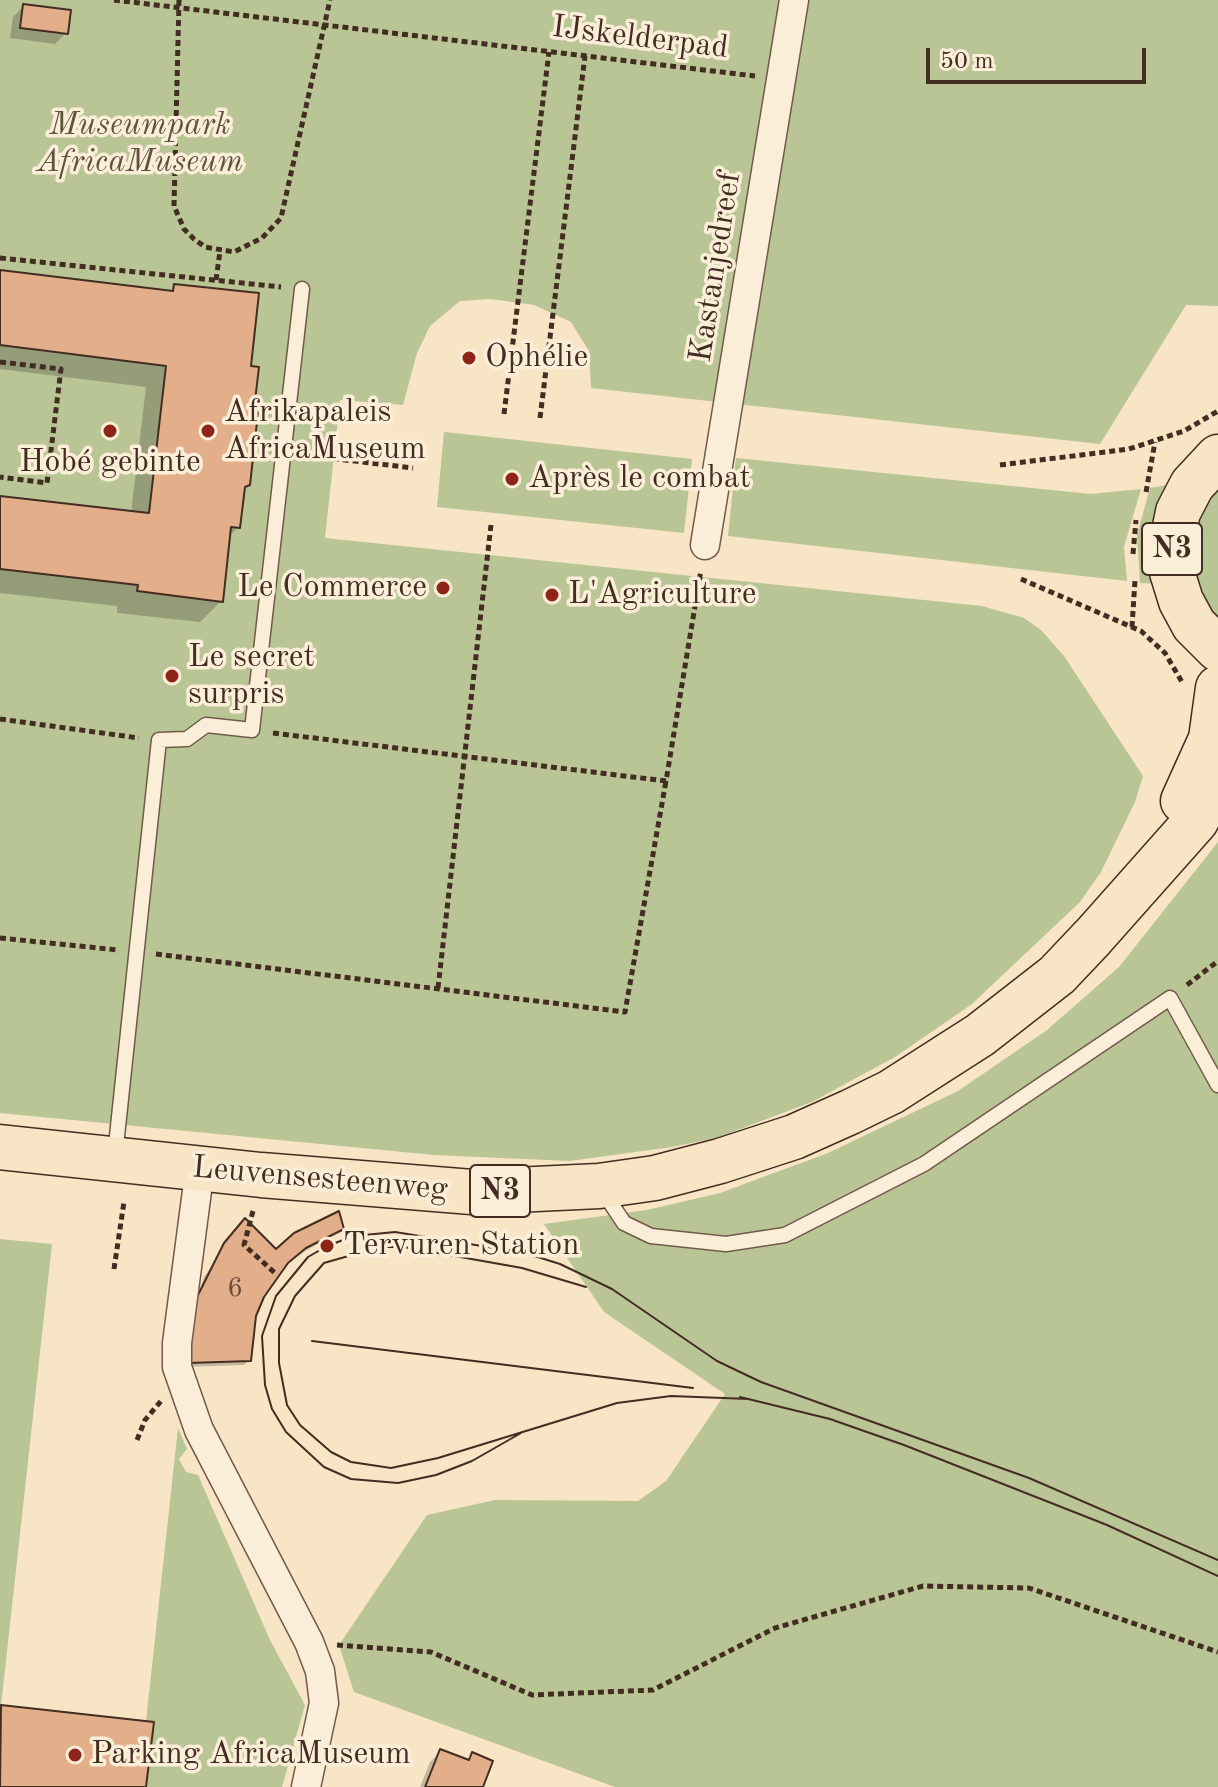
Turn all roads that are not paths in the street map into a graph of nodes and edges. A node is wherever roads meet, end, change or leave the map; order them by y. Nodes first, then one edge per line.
1 (794, 0) edge
2 (302, 289) road end
3 (1218, 457) edge
4 (705, 545) road end
5 (1217, 672) edge
6 (1218, 777) edge
7 (1207, 810) edge
8 (1128, 897) junction
9 (1218, 1085) edge
10 (0, 1147) edge
11 (114, 1159) junction
12 (200, 1168) junction
13 (599, 1186) junction
14 (306, 1787) edge

1 - 4 street, Kastanjedreef
2 - 11 lane
3 - 5 main road, N3
5 - 8 main road, Leuvensesteenweg / N3
6 - 7 main road, Leuvensesteenweg / N3
7 - 8 main road, Leuvensesteenweg / N3
8 - 13 main road, Leuvensesteenweg / N3
9 - 13 lane
10 - 11 main road, Leuvensesteenweg / N3
11 - 12 main road, Leuvensesteenweg / N3
12 - 13 main road, Leuvensesteenweg / N3
12 - 14 street

